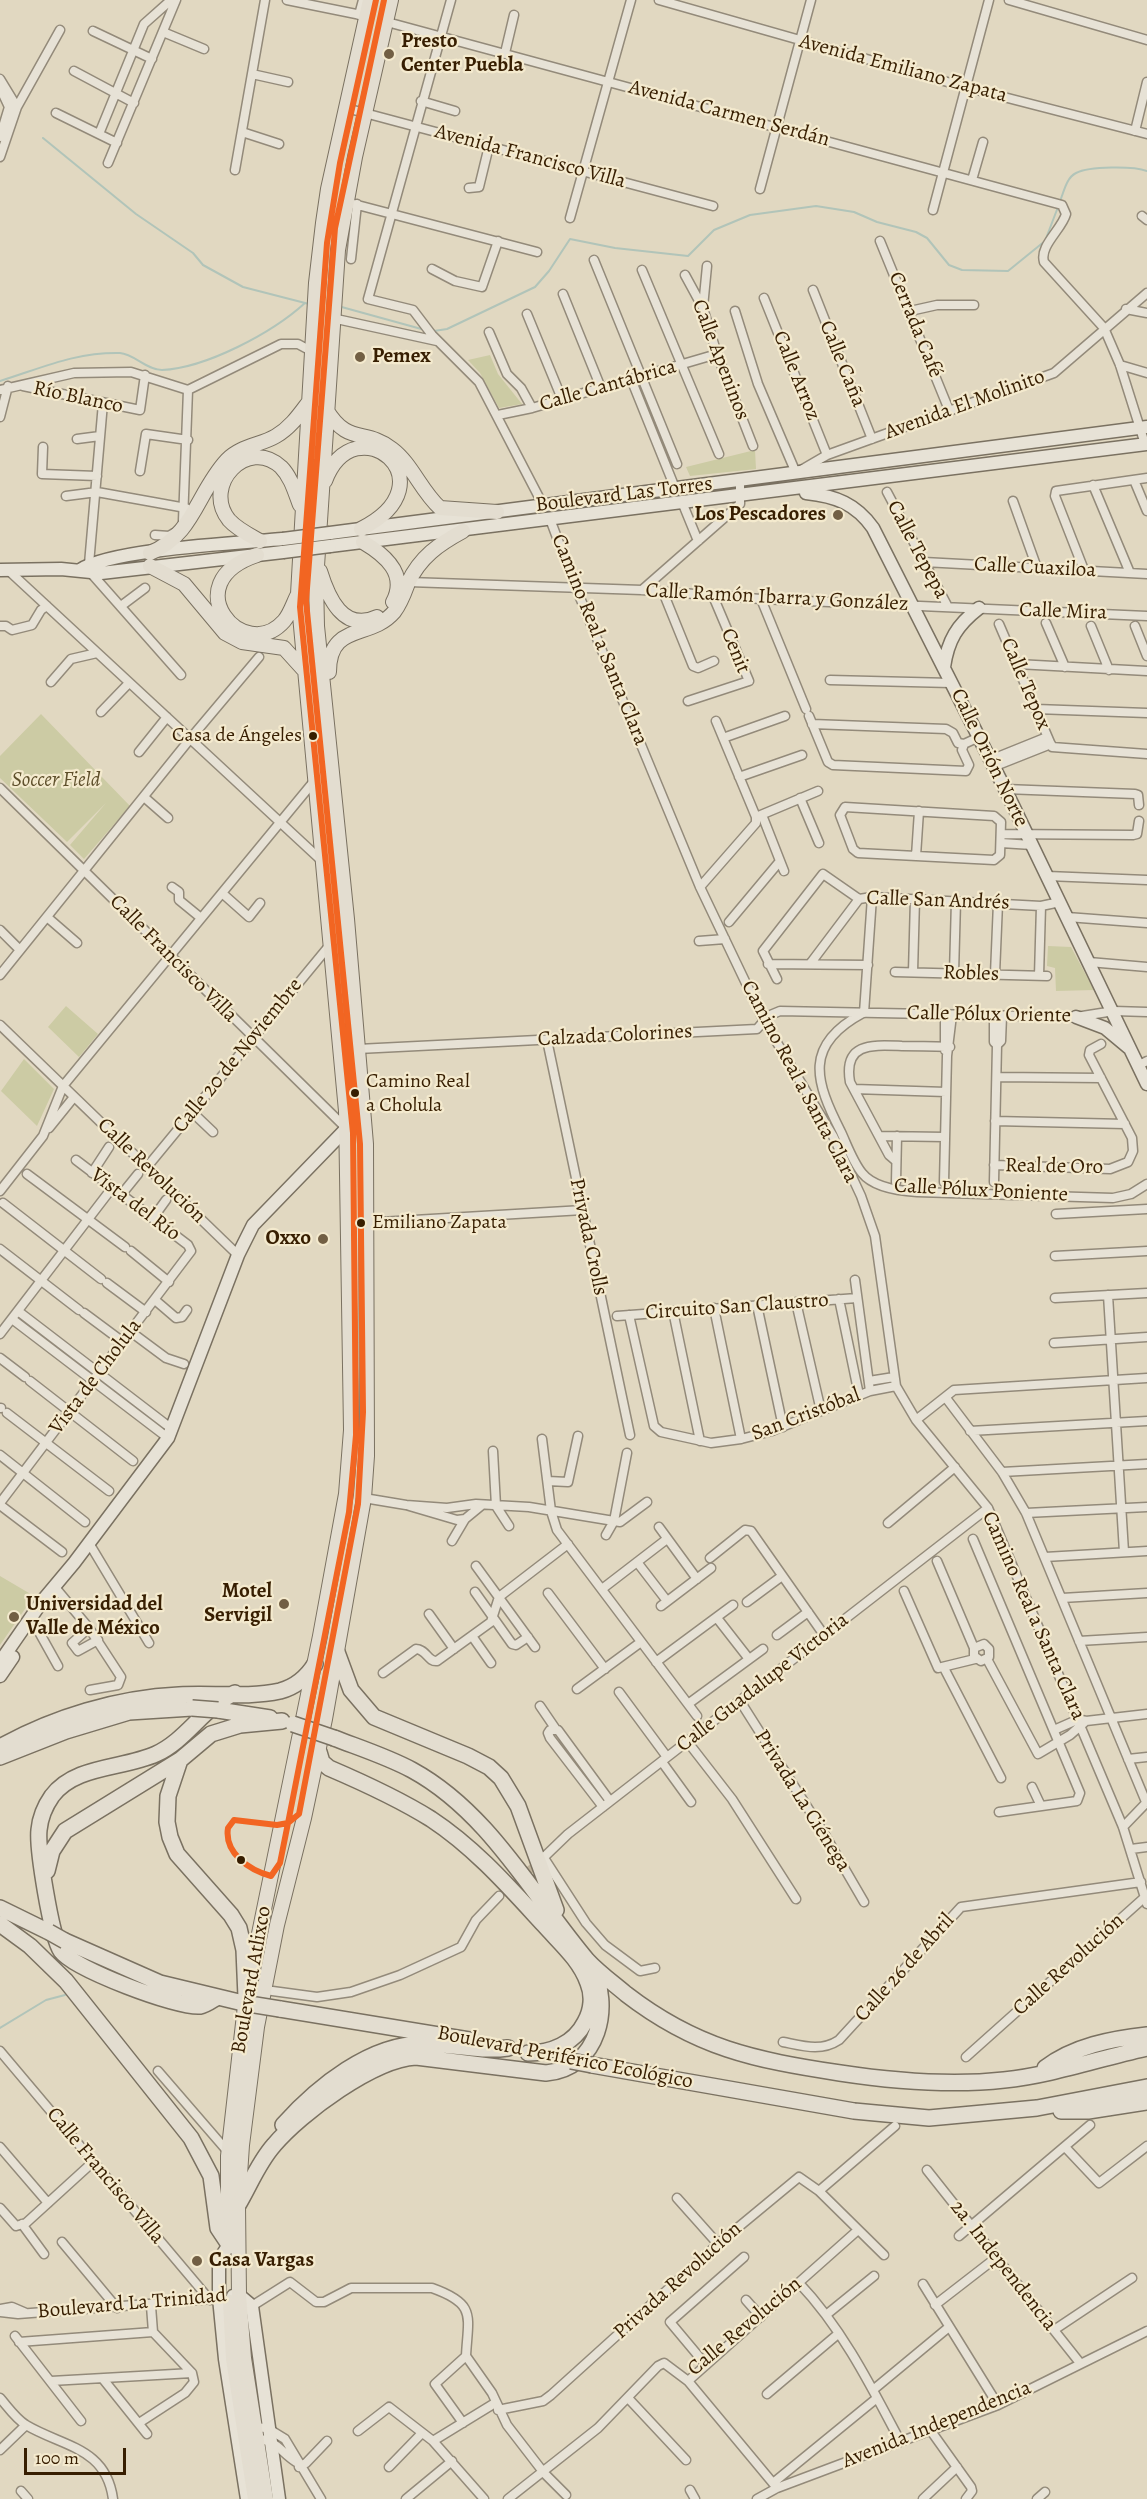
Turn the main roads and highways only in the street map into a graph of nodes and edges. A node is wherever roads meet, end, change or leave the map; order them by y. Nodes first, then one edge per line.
1 (391, 0) edge
2 (366, 6) edge
3 (308, 403) junction
4 (326, 409) junction
5 (1143, 428) edge
6 (1146, 444) edge
7 (781, 492) junction
8 (321, 494) junction
9 (301, 508) junction
10 (497, 512) junction
11 (464, 531) junction
12 (362, 535) junction
13 (260, 541) junction
14 (257, 555) junction
15 (150, 559) junction
16 (317, 559) junction
17 (4, 570) edge
18 (298, 594) junction
19 (979, 608) road end
20 (944, 668) junction
21 (304, 671) junction
22 (347, 919) junction
23 (1076, 1017) road end
24 (1132, 1050) junction
25 (1143, 1063) edge
26 (1147, 1084) edge
27 (364, 1126) junction
28 (347, 1128) junction
29 (56, 1588) junction
30 (337, 1652) junction
31 (0, 1662) edge
32 (315, 1664) junction
33 (0, 1676) edge
34 (235, 1693) junction
35 (287, 1723) junction
36 (0, 1748) edge
37 (319, 1752) junction
38 (0, 1757) edge
39 (180, 1760) junction
40 (477, 1821) junction
41 (45, 1878) junction
42 (0, 1908) edge
43 (537, 1918) junction
44 (260, 1920) junction
45 (0, 1924) edge
46 (277, 1925) junction
47 (563, 1926) junction
48 (588, 1961) junction
49 (216, 1998) junction
50 (239, 1999) junction
51 (1147, 2033) edge
52 (508, 2048) junction
53 (1147, 2048) edge
54 (528, 2053) junction
55 (1035, 2075) junction
56 (1147, 2087) edge
57 (1147, 2102) edge
58 (1037, 2108) junction
59 (238, 2202) junction
60 (228, 2245) junction
61 (224, 2297) junction
62 (251, 2432) junction
63 (247, 2499) edge
64 (255, 2499) edge
65 (266, 2499) edge
66 (279, 2499) edge

1 - 4 main road, Boulevard Atlixco
2 - 3 main road, Boulevard Atlixco
3 - 9 main road, Boulevard Atlixco
3 - 15 main road
4 - 8 main road, Boulevard Atlixco
4 - 10 main road
5 - 10 main road, Boulevard Las Torres
6 - 7 main road, Boulevard Las Torres
7 - 11 main road, Boulevard Las Torres
7 - 20 main road, Calle Orión Norte
8 - 12 main road
8 - 16 main road, Boulevard Atlixco
9 - 13 main road
9 - 18 main road, Boulevard Atlixco
10 - 12 main road, Boulevard Las Torres
11 - 12 main road, Boulevard Las Torres
11 - 22 main road
12 - 13 main road, Boulevard Las Torres, bridge
12 - 14 main road, Boulevard Las Torres, bridge
12 - 16 main road
13 - 15 main road, Boulevard Las Torres
14 - 15 main road, Boulevard Las Torres
14 - 18 main road
15 - 17 main road, Boulevard Las Torres
15 - 21 main road
16 - 22 main road, Boulevard Atlixco
18 - 21 main road, Boulevard Atlixco
19 - 20 main road
20 - 24 main road, Calle Orión Norte
21 - 28 main road, Boulevard Atlixco
22 - 27 main road, Boulevard Atlixco
23 - 24 main road
24 - 25 main road, Calle Orión Norte
25 - 26 main road, Calle Orión Norte
27 - 28 main road
27 - 30 main road, Boulevard Atlixco
28 - 29 main road
28 - 32 main road, Boulevard Atlixco
29 - 31 main road
29 - 33 main road
30 - 37 main road, Boulevard Atlixco
30 - 47 highway
32 - 34 highway
32 - 44 main road, Boulevard Atlixco
34 - 36 highway
34 - 41 highway
35 - 38 highway, Boulevard Periférico Ecológico, bridge
35 - 39 highway
35 - 40 highway, Boulevard Periférico Ecológico, bridge
37 - 43 highway
37 - 46 main road, Boulevard Atlixco
39 - 41 highway
39 - 50 highway
40 - 43 highway
40 - 47 highway, Boulevard Periférico Ecológico
41 - 49 highway
42 - 49 highway, Boulevard Periférico Ecológico, bridge
43 - 54 highway
44 - 46 main road
44 - 50 main road, Boulevard Atlixco
45 - 60 highway
46 - 59 main road, Boulevard Atlixco
47 - 48 highway, Boulevard Periférico Ecológico
48 - 55 highway, Boulevard Periférico Ecológico
48 - 59 highway
49 - 50 highway, Boulevard Periférico Ecológico
50 - 52 highway, Boulevard Periférico Ecológico, bridge
50 - 60 main road, Boulevard Atlixco
51 - 55 highway
52 - 54 highway, Boulevard Periférico Ecológico
52 - 59 highway
53 - 55 highway, Boulevard Periférico Ecológico
54 - 58 highway, Boulevard Periférico Ecológico, bridge
56 - 58 highway, Boulevard Periférico Ecológico
57 - 58 highway
59 - 61 main road, Boulevard Atlixco
60 - 61 main road, Boulevard Atlixco
61 - 62 main road
61 - 62 main road
61 - 62 main road
62 - 63 main road
62 - 64 main road
62 - 65 main road
62 - 66 main road

